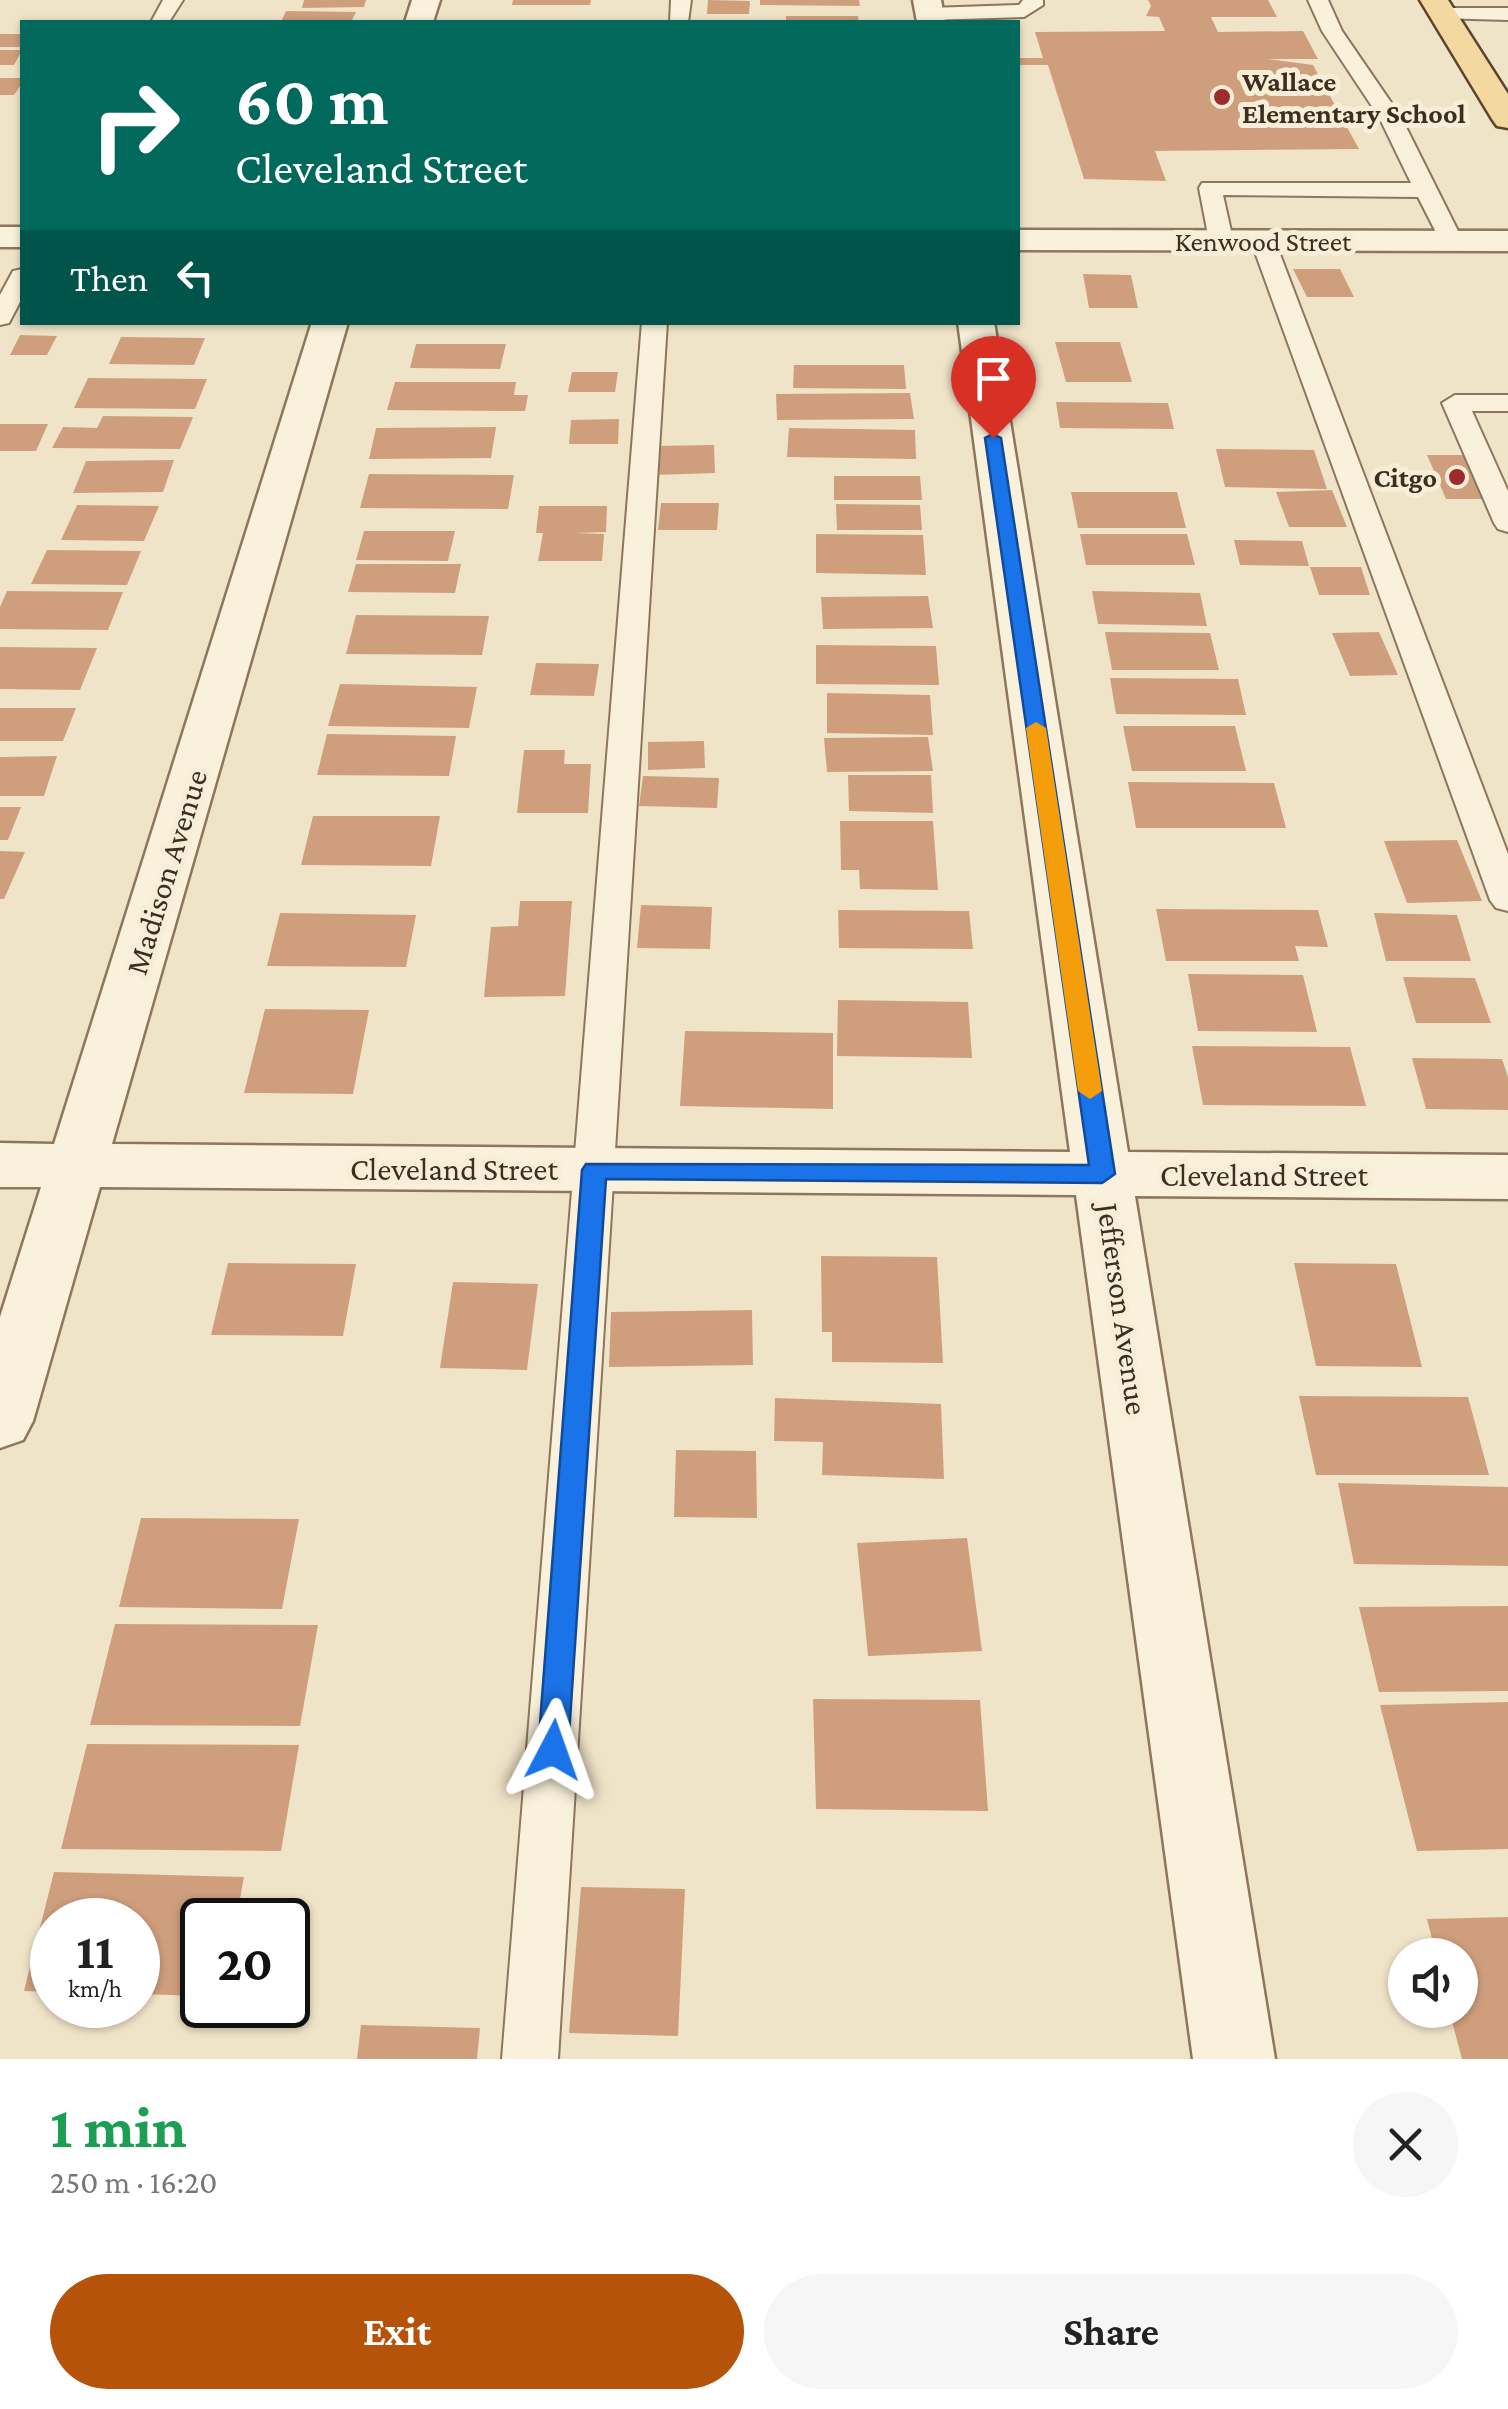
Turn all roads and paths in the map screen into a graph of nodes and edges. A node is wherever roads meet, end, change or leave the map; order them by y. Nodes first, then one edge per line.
1 (1033, 0) edge
2 (1318, 0) edge
3 (1439, 7) edge
4 (929, 12) edge
5 (1508, 14) edge
6 (1508, 119) edge
7 (1426, 190) junction
8 (1020, 240) edge
9 (1221, 240) junction
10 (1263, 241) junction
11 (1451, 241) junction
12 (1508, 242) edge
13 (20, 280) edge
14 (0, 318) edge
15 (329, 325) edge
16 (655, 325) edge
17 (976, 325) edge
18 (1508, 403) edge
19 (1508, 523) edge
20 (1508, 900) edge
21 (0, 1166) edge
22 (77, 1166) junction
23 (594, 1170) junction
24 (1102, 1174) junction
25 (1508, 1177) edge
26 (0, 1420) edge
27 (530, 2059) edge
28 (1234, 2059) edge

1 - 4 lane
2 - 7 lane
3 - 5 lane
3 - 6 main road
7 - 9 lane
7 - 11 lane
8 - 9 street, Kenwood Street
9 - 10 street, Kenwood Street
10 - 11 street, Kenwood Street
10 - 20 lane
11 - 12 street, Kenwood Street
13 - 14 lane
15 - 22 street, Madison Avenue
16 - 23 lane
17 - 24 street, Jefferson Avenue
18 - 19 lane
21 - 22 street, Cleveland Street
22 - 23 street, Cleveland Street
22 - 26 street, Madison Avenue
23 - 24 street, Cleveland Street
23 - 27 lane
24 - 25 street, Cleveland Street
24 - 28 street, Jefferson Avenue

